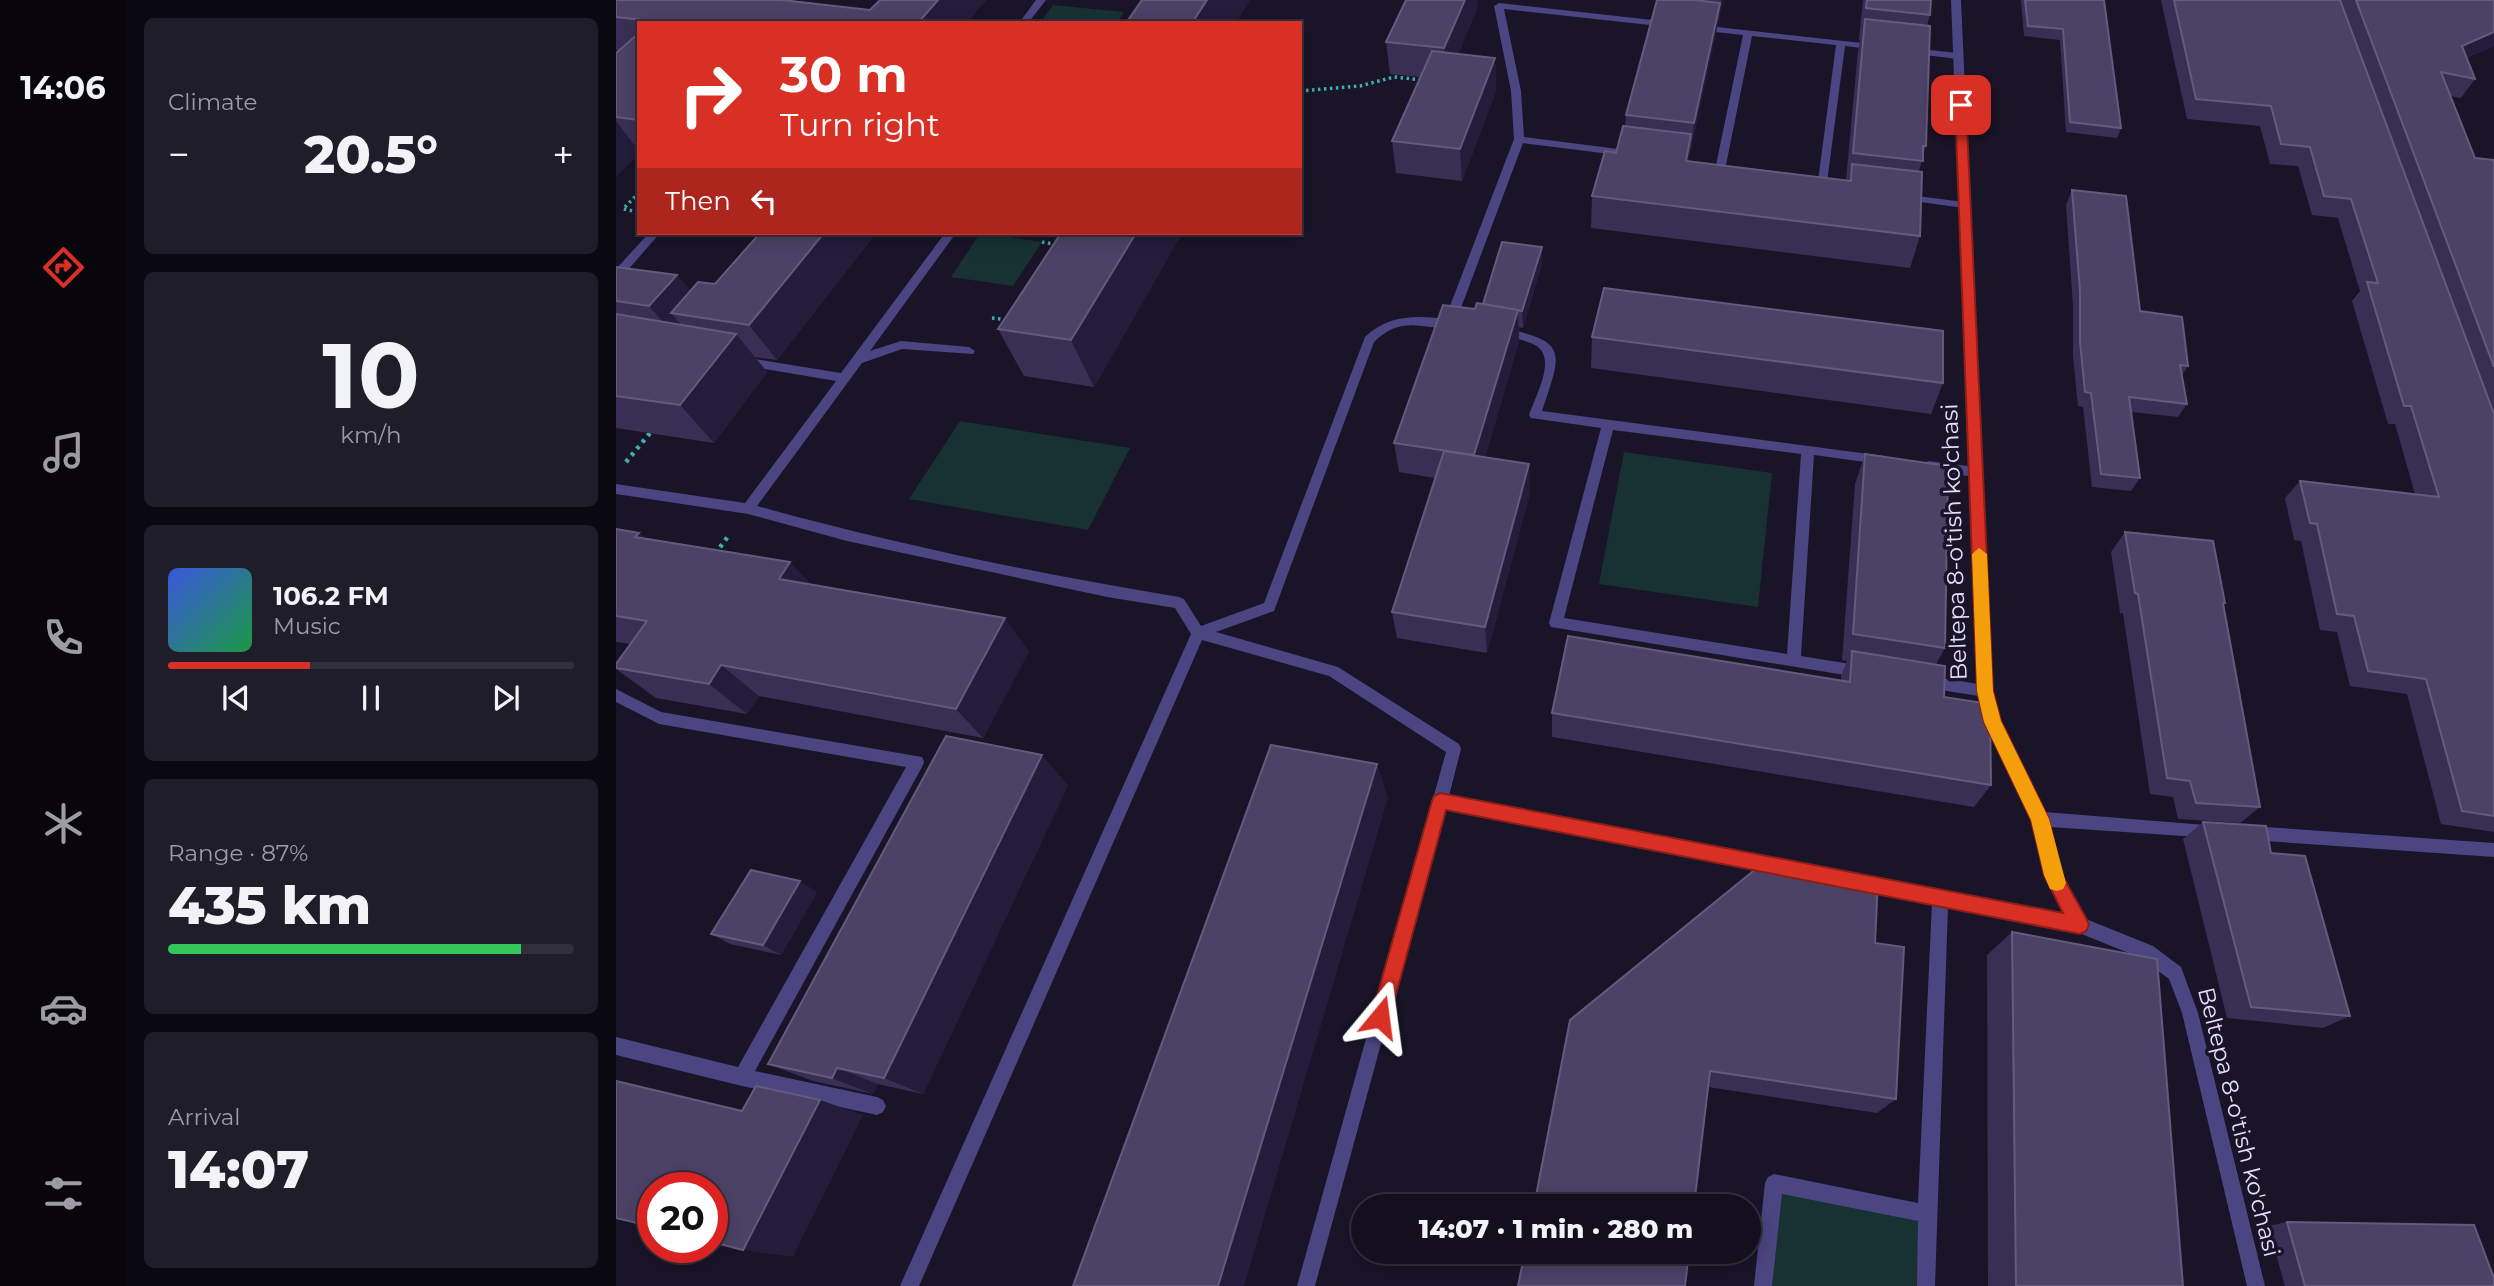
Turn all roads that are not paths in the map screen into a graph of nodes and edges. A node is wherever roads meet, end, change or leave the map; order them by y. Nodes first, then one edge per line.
1 (1041, 0) edge
2 (1956, 0) edge
3 (1499, 3) edge
4 (1025, 21) edge
5 (1748, 33) junction
6 (1840, 43) junction
7 (1958, 56) junction
8 (1519, 139) junction
9 (1640, 155) edge
10 (1707, 164) edge
11 (1721, 166) junction
12 (1733, 168) edge
13 (1809, 185) edge
14 (1822, 188) junction
15 (1835, 189) edge
16 (1887, 195) edge
17 (1965, 205) junction
18 (653, 235) edge
19 (950, 235) edge
20 (616, 276) edge
21 (1449, 324) junction
22 (969, 351) dead end
23 (726, 358) edge
24 (858, 360) junction
25 (845, 377) junction
26 (1608, 424) junction
27 (1808, 450) junction
28 (1976, 472) junction
29 (616, 489) edge
30 (748, 509) junction
31 (1198, 632) junction
32 (1794, 661) junction
33 (1876, 674) edge
34 (1917, 680) edge
35 (1985, 691) junction
36 (616, 695) edge
37 (1440, 801) junction
38 (2040, 819) junction
39 (2494, 850) edge
40 (1790, 868) edge
41 (1844, 878) edge
42 (1940, 897) junction
43 (2080, 925) junction
44 (616, 1046) edge
45 (742, 1077) junction
46 (877, 1106) edge
47 (1927, 1214) junction
48 (909, 1286) edge
49 (1306, 1286) edge
50 (1763, 1286) edge
51 (1926, 1286) edge
52 (2256, 1286) edge

1 - 4 street
2 - 7 street, Beltepa 8-o'tish ko'chasi
3 - 5 street
3 - 8 street
5 - 6 street
5 - 11 street
6 - 7 street
6 - 14 street
7 - 17 street, Beltepa 8-o'tish ko'chasi
8 - 9 street
8 - 21 street
10 - 11 street
11 - 12 street
13 - 14 street
14 - 15 street
16 - 17 street
17 - 28 street, Beltepa 8-o'tish ko'chasi
18 - 20 street
19 - 24 street
21 - 26 street
21 - 31 street
22 - 24 street
23 - 25 street
24 - 25 street
25 - 30 street
26 - 27 street
26 - 32 street
27 - 28 street
27 - 32 street
28 - 35 street, Beltepa 8-o'tish ko'chasi
29 - 30 street
30 - 31 street
31 - 37 street
31 - 48 street
32 - 33 street
34 - 35 street
35 - 38 street, Beltepa 8-o'tish ko'chasi
36 - 45 street
37 - 40 street
37 - 49 street
38 - 39 street
38 - 43 street, Beltepa 8-o'tish ko'chasi
41 - 42 street
42 - 43 street
42 - 47 street
43 - 52 street, Beltepa 8-o'tish ko'chasi
44 - 45 street
45 - 46 street
47 - 50 street
47 - 51 street

